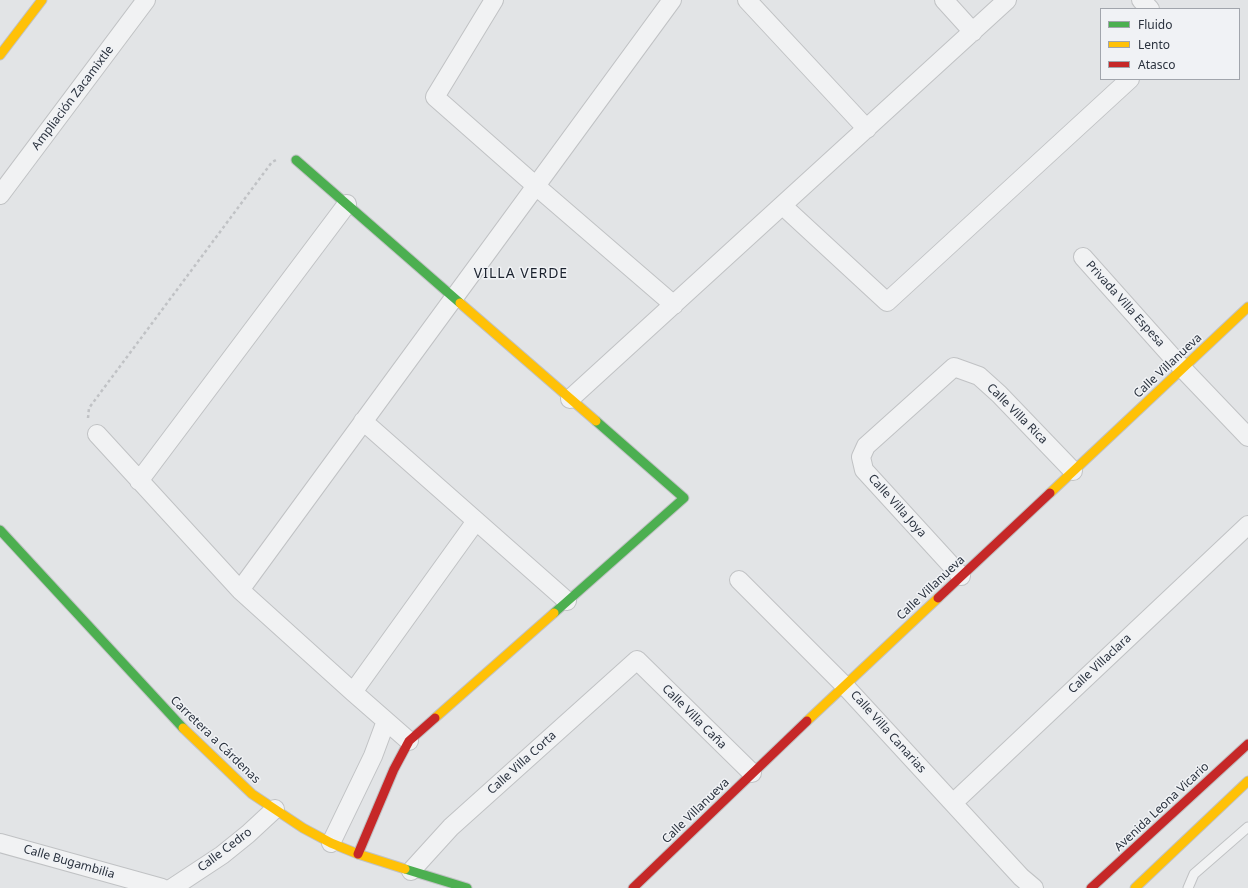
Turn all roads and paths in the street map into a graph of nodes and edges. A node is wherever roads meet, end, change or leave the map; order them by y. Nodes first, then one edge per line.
1 (42, 0) edge
2 (146, 0) edge
3 (494, 0) edge
4 (672, 0) edge
5 (747, 0) edge
6 (944, 0) edge
7 (1008, 0) edge
8 (1141, 0) edge
9 (1149, 8) edge
10 (972, 32) junction
11 (0, 55) edge
12 (1129, 80) edge
13 (867, 129) junction
14 (296, 160) joint
15 (536, 186) junction
16 (0, 195) edge
17 (347, 204) junction
18 (783, 206) junction
19 (1083, 257) dead end
20 (454, 298) junction
21 (674, 305) junction
22 (1248, 307) edge
23 (954, 368) joint
24 (1183, 369) junction
25 (570, 399) junction
26 (363, 421) junction
27 (97, 434) joint
28 (1248, 436) edge
29 (1073, 471) junction
30 (139, 481) junction
31 (476, 521) junction
32 (1248, 525) edge
33 (0, 530) edge
34 (961, 576) junction
35 (739, 580) dead end
36 (240, 590) junction
37 (567, 601) junction
38 (637, 660) joint
39 (845, 686) junction
40 (353, 692) junction
41 (386, 721) junction
42 (409, 741) junction
43 (1248, 744) edge
44 (752, 773) junction
45 (1248, 780) edge
46 (953, 803) junction
47 (275, 810) junction
48 (1248, 827) edge
49 (0, 843) edge
50 (332, 843) junction
51 (358, 854) junction
52 (411, 871) junction
53 (162, 888) edge
54 (172, 888) edge
55 (467, 888) edge
56 (633, 888) edge
57 (1034, 888) edge
58 (1091, 888) edge
59 (1135, 888) edge
60 (1188, 888) edge

1 - 11 street
2 - 16 street, Ampliación Zacamixtle
3 - 15 street
4 - 15 street
5 - 13 street
6 - 10 street
7 - 10 street
8 - 9 street
10 - 13 street
12 - 18 street
13 - 18 street
14 - 17 street
14 - 27 path
15 - 20 street
15 - 21 street
17 - 20 street
17 - 30 street
18 - 21 street
19 - 24 street, Privada Villa Espesa
20 - 25 street
20 - 26 street
21 - 25 street
22 - 24 street, Calle Villanueva
23 - 29 street, Calle Villa Rica
23 - 34 street, Calle Villa Joya
24 - 28 street, Privada Villa Espesa
24 - 29 street, Calle Villanueva
25 - 37 street
26 - 31 street
26 - 36 street
27 - 30 street
29 - 34 street, Calle Villanueva
30 - 36 street
31 - 37 street
31 - 40 street
32 - 46 street, Calle Villaclara
33 - 47 street, Carretera a Cárdenas
34 - 39 street, Calle Villanueva
35 - 39 street, Calle Villa Canarias
36 - 40 street
37 - 42 street
38 - 44 street, Calle Villa Caña
38 - 52 street, Calle Villa Corta
39 - 44 street, Calle Villanueva
39 - 46 street, Calle Villa Canarias
40 - 41 street
41 - 42 street
41 - 50 street
42 - 51 street
43 - 58 street, Avenida Leona Vicario
44 - 56 street, Calle Villanueva
45 - 59 street
46 - 57 street, Calle Villa Canarias
47 - 50 street, Carretera a Cárdenas
47 - 54 street, Calle Cedro
48 - 60 lane
49 - 53 street, Calle Bugambilia
50 - 51 street, Carretera a Cárdenas
51 - 52 street, Carretera a Cárdenas
52 - 55 street, Carretera a Cárdenas

